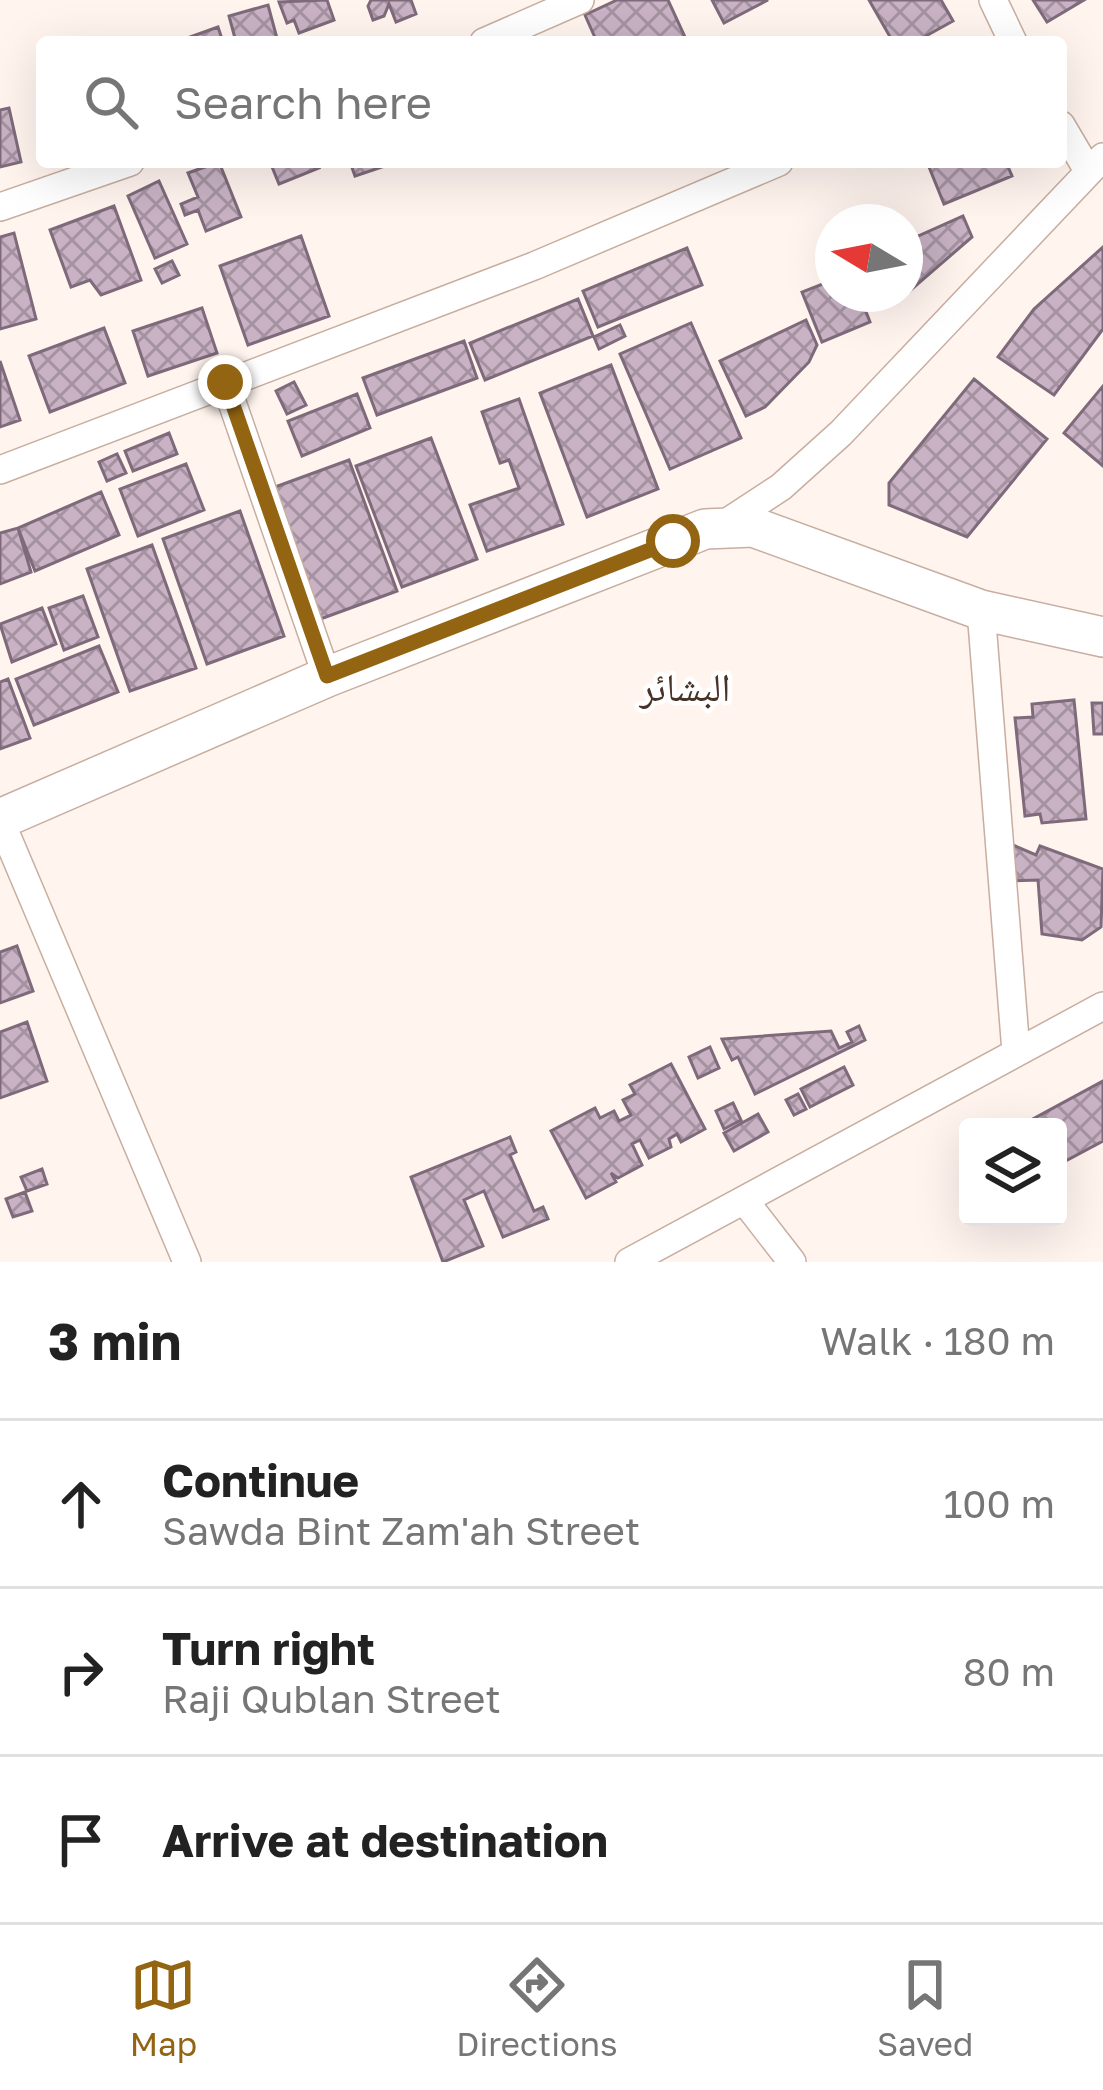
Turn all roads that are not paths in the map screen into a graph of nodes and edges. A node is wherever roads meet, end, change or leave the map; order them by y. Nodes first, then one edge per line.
1 (580, 0) edge
2 (993, 0) edge
3 (498, 36) edge
4 (1010, 36) edge
5 (1067, 132) edge
6 (1095, 163) edge
7 (113, 168) edge
8 (765, 168) edge
9 (0, 207) edge
10 (225, 382) junction
11 (0, 470) edge
12 (721, 526) junction
13 (981, 610) junction
14 (1103, 637) edge
15 (327, 676) junction
16 (0, 820) edge
17 (1103, 1006) edge
18 (1016, 1052) junction
19 (744, 1200) junction
20 (187, 1262) edge
21 (629, 1262) edge
22 (792, 1262) edge

1 - 3 street
2 - 4 street
5 - 6 street
6 - 12 street
7 - 9 street
8 - 10 street
10 - 11 street
10 - 15 street
12 - 13 street
12 - 15 street
13 - 14 street
13 - 18 street
15 - 16 street
16 - 20 street
17 - 18 street
18 - 19 street
19 - 21 street
19 - 22 street

